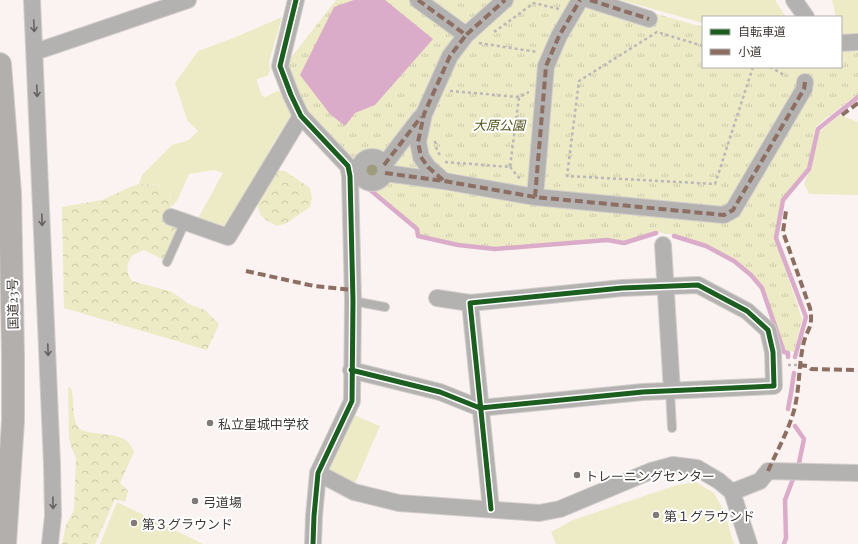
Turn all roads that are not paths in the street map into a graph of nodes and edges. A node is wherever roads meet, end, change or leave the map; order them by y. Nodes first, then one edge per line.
1 (32, 0) edge
2 (188, 0) edge
3 (296, 0) edge
4 (418, 0) edge
5 (505, 0) edge
6 (580, 0) edge
7 (590, 0) edge
8 (794, 0) edge
9 (805, 16) edge
10 (649, 19) dead end
11 (466, 35) junction
12 (858, 42) edge
13 (842, 43) edge
14 (35, 52) junction
15 (0, 64) edge
16 (806, 82) dead end
17 (424, 114) junction
18 (301, 116) junction
19 (0, 119) edge
20 (444, 181) junction
21 (535, 197) junction
22 (178, 220) joint
23 (663, 245) dead end
24 (167, 262) dead end
25 (666, 286) junction
26 (437, 298) dead end
27 (353, 301) junction
28 (470, 303) junction
29 (385, 307) dead end
30 (351, 370) junction
31 (671, 391) junction
32 (480, 408) junction
33 (672, 428) dead end
34 (318, 473) junction
35 (858, 473) edge
36 (732, 492) junction
37 (491, 510) junction
38 (2, 544) edge
39 (5, 544) edge
40 (50, 544) edge
41 (313, 544) edge
42 (749, 544) edge

1 -> 14 street
2 - 14 street
3 - 18 street
4 - 11 street
5 - 11 street
6 - 21 street
7 - 10 street
8 - 9 street
11 - 17 street
12 - 13 street
14 -> 40 street
15 - 39 highway, 国道23号
16 - 21 street
17 - 20 street
17 - 20 street
18 - 22 street
18 - 27 street
19 - 38 highway
20 - 21 street
22 - 24 lane
23 - 25 street
25 - 28 street
25 - 31 street
25 - 31 street
26 - 28 street
27 - 29 lane
27 - 30 street
28 - 32 street
30 - 32 street
30 - 34 street
31 - 32 street
31 - 33 lane
32 - 37 street
34 - 37 street
34 - 41 street
35 - 36 street
36 - 37 street
36 - 42 street

